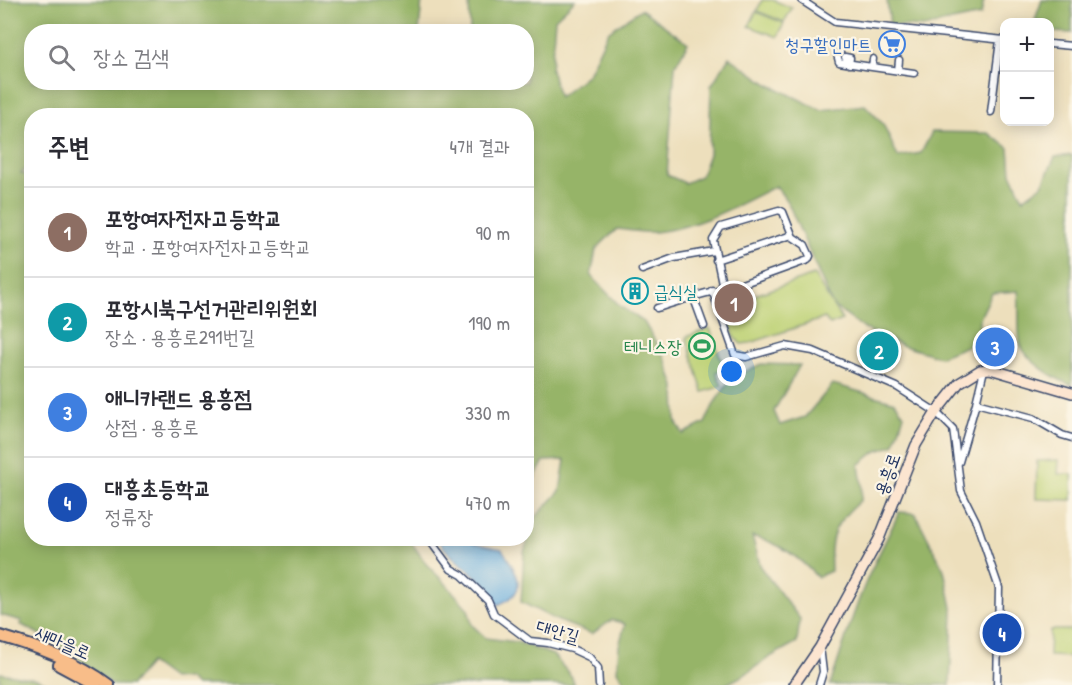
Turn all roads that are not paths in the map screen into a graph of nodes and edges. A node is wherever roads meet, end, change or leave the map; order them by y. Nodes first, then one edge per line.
1 (801, 0) edge
2 (1000, 40) edge
3 (1054, 44) edge
4 (1072, 46) edge
5 (1000, 53) edge
6 (843, 55) dead end
7 (873, 59) dead end
8 (886, 60) dead end
9 (899, 60) dead end
10 (872, 67) junction
11 (885, 69) junction
12 (898, 70) junction
13 (914, 73) dead end
14 (991, 112) dead end
15 (792, 235) junction
16 (714, 251) junction
17 (716, 260) junction
18 (642, 270) dead end
19 (723, 288) junction
20 (712, 290) junction
21 (693, 297) junction
22 (657, 308) dead end
23 (704, 326) dead end
24 (984, 370) junction
25 (1072, 393) edge
26 (976, 404) junction
27 (936, 412) junction
28 (1072, 438) edge
29 (958, 465) junction
30 (434, 546) edge
31 (0, 636) edge
32 (0, 642) edge
33 (820, 646) junction
34 (96, 685) edge
35 (109, 685) edge
36 (599, 685) edge
37 (794, 685) edge
38 (819, 685) edge
39 (997, 685) edge

1 - 2 street
3 - 4 street
5 - 14 street
6 - 10 street
7 - 10 street
8 - 11 street
9 - 12 street
10 - 11 street
11 - 12 street
12 - 13 street
15 - 16 street
15 - 17 street
15 - 19 street
16 - 17 street
16 - 18 street
17 - 19 street
19 - 20 street
20 - 21 street
20 - 27 street
21 - 22 street
21 - 23 street
24 - 25 main road
24 - 26 street
24 - 27 main road, 용흥로
26 - 28 street
26 - 29 street
27 - 29 street
27 - 33 main road, 용흥로
29 - 39 street
30 - 36 street, 대안길
31 - 35 main road, 새마을로
32 - 34 main road, 새마을로
33 - 37 main road, 용흥로
33 - 38 street

